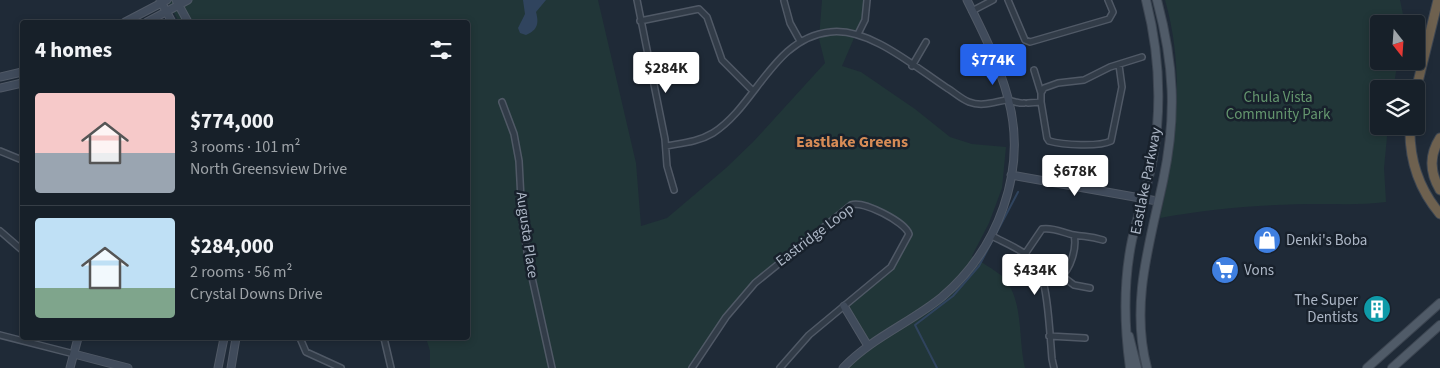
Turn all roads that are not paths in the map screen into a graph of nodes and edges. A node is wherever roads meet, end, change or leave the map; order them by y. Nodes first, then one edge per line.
1 (188, 0) edge
2 (637, 0) edge
3 (867, 0) edge
4 (993, 0) edge
5 (1008, 0) edge
6 (1108, 0) edge
7 (1146, 0) edge
8 (1157, 0) edge
9 (1438, 0) edge
10 (163, 1) edge
11 (784, 1) edge
12 (969, 1) edge
13 (178, 3) edge
14 (972, 11) junction
15 (167, 12) junction
16 (129, 20) edge
17 (151, 20) edge
18 (171, 20) edge
19 (187, 20) edge
20 (640, 21) junction
21 (858, 34) junction
22 (800, 41) junction
23 (926, 42) dead end
24 (1142, 57) dead end
25 (1119, 65) junction
26 (912, 66) junction
27 (1034, 70) dead end
28 (20, 72) edge
29 (0, 77) edge
30 (1418, 80) edge
31 (20, 83) edge
32 (0, 88) edge
33 (753, 91) junction
34 (1041, 92) junction
35 (1009, 100) junction
36 (502, 102) dead end
37 (1041, 102) junction
38 (1410, 135) edge
39 (1440, 138) edge
40 (666, 146) junction
41 (0, 151) edge
42 (20, 159) edge
43 (1012, 175) junction
44 (674, 190) dead end
45 (1440, 190) edge
46 (1142, 198) junction
47 (1157, 201) junction
48 (1440, 214) edge
49 (0, 231) edge
50 (1074, 235) junction
51 (992, 236) junction
52 (1103, 240) dead end
53 (20, 248) edge
54 (1025, 254) junction
55 (1062, 276) junction
56 (1044, 282) junction
57 (1090, 288) dead end
58 (1440, 303) edge
59 (844, 306) junction
60 (1440, 325) edge
61 (1126, 328) junction
62 (0, 335) edge
63 (1049, 336) junction
64 (1086, 338) dead end
65 (78, 340) edge
66 (224, 340) edge
67 (236, 340) edge
68 (301, 340) edge
69 (384, 340) edge
70 (868, 346) junction
71 (74, 354) junction
72 (70, 368) edge
73 (128, 368) edge
74 (218, 368) edge
75 (231, 368) edge
76 (341, 368) edge
77 (391, 368) edge
78 (552, 368) edge
79 (692, 368) edge
80 (780, 368) edge
81 (843, 368) edge
82 (1054, 368) edge
83 (1130, 368) edge
84 (1137, 368) edge
85 (1146, 368) edge
86 (1367, 368) edge
87 (1392, 368) edge

1 - 13 street
2 - 20 street
3 - 21 street
4 - 14 street
5 - 6 street
7 - 46 main road, Eastlake Parkway
8 - 47 main road, Eastlake Parkway
9 - 30 highway
10 - 15 street
10 - 16 street
11 - 22 street
12 - 14 street
13 - 15 street
13 - 19 street
14 - 35 street
15 - 17 street
15 - 18 street
20 - 33 street
20 - 40 street
21 - 22 street
21 - 26 street
22 - 33 street
23 - 26 street
24 - 25 street
25 - 34 street
25 - 37 street
26 - 35 street
27 - 34 street
28 - 29 street
31 - 32 street
33 - 40 street
34 - 37 street
35 - 37 street
35 - 43 street
36 - 78 street, Augusta Place
38 - 48 highway
39 - 45 highway
40 - 44 street
41 - 42 street
43 - 46 street
43 - 51 street
46 - 47 street
46 - 61 main road, Eastlake Parkway
47 - 85 main road, Eastlake Parkway
49 - 53 street
50 - 52 street
50 - 54 street
50 - 55 street
51 - 54 street
51 - 70 street
54 - 56 street
55 - 56 street
55 - 57 street
56 - 63 street
58 - 86 main road
59 - 70 street
59 - 79 street, Eastridge Loop
59 - 80 street, Eastridge Loop
60 - 87 main road
61 - 83 main road, Eastlake Parkway
61 - 84 main road
62 - 71 street
63 - 64 street
63 - 82 street
65 - 71 street
66 - 74 street
67 - 75 street
68 - 76 street
69 - 77 street
70 - 81 street
71 - 72 street
71 - 73 street

